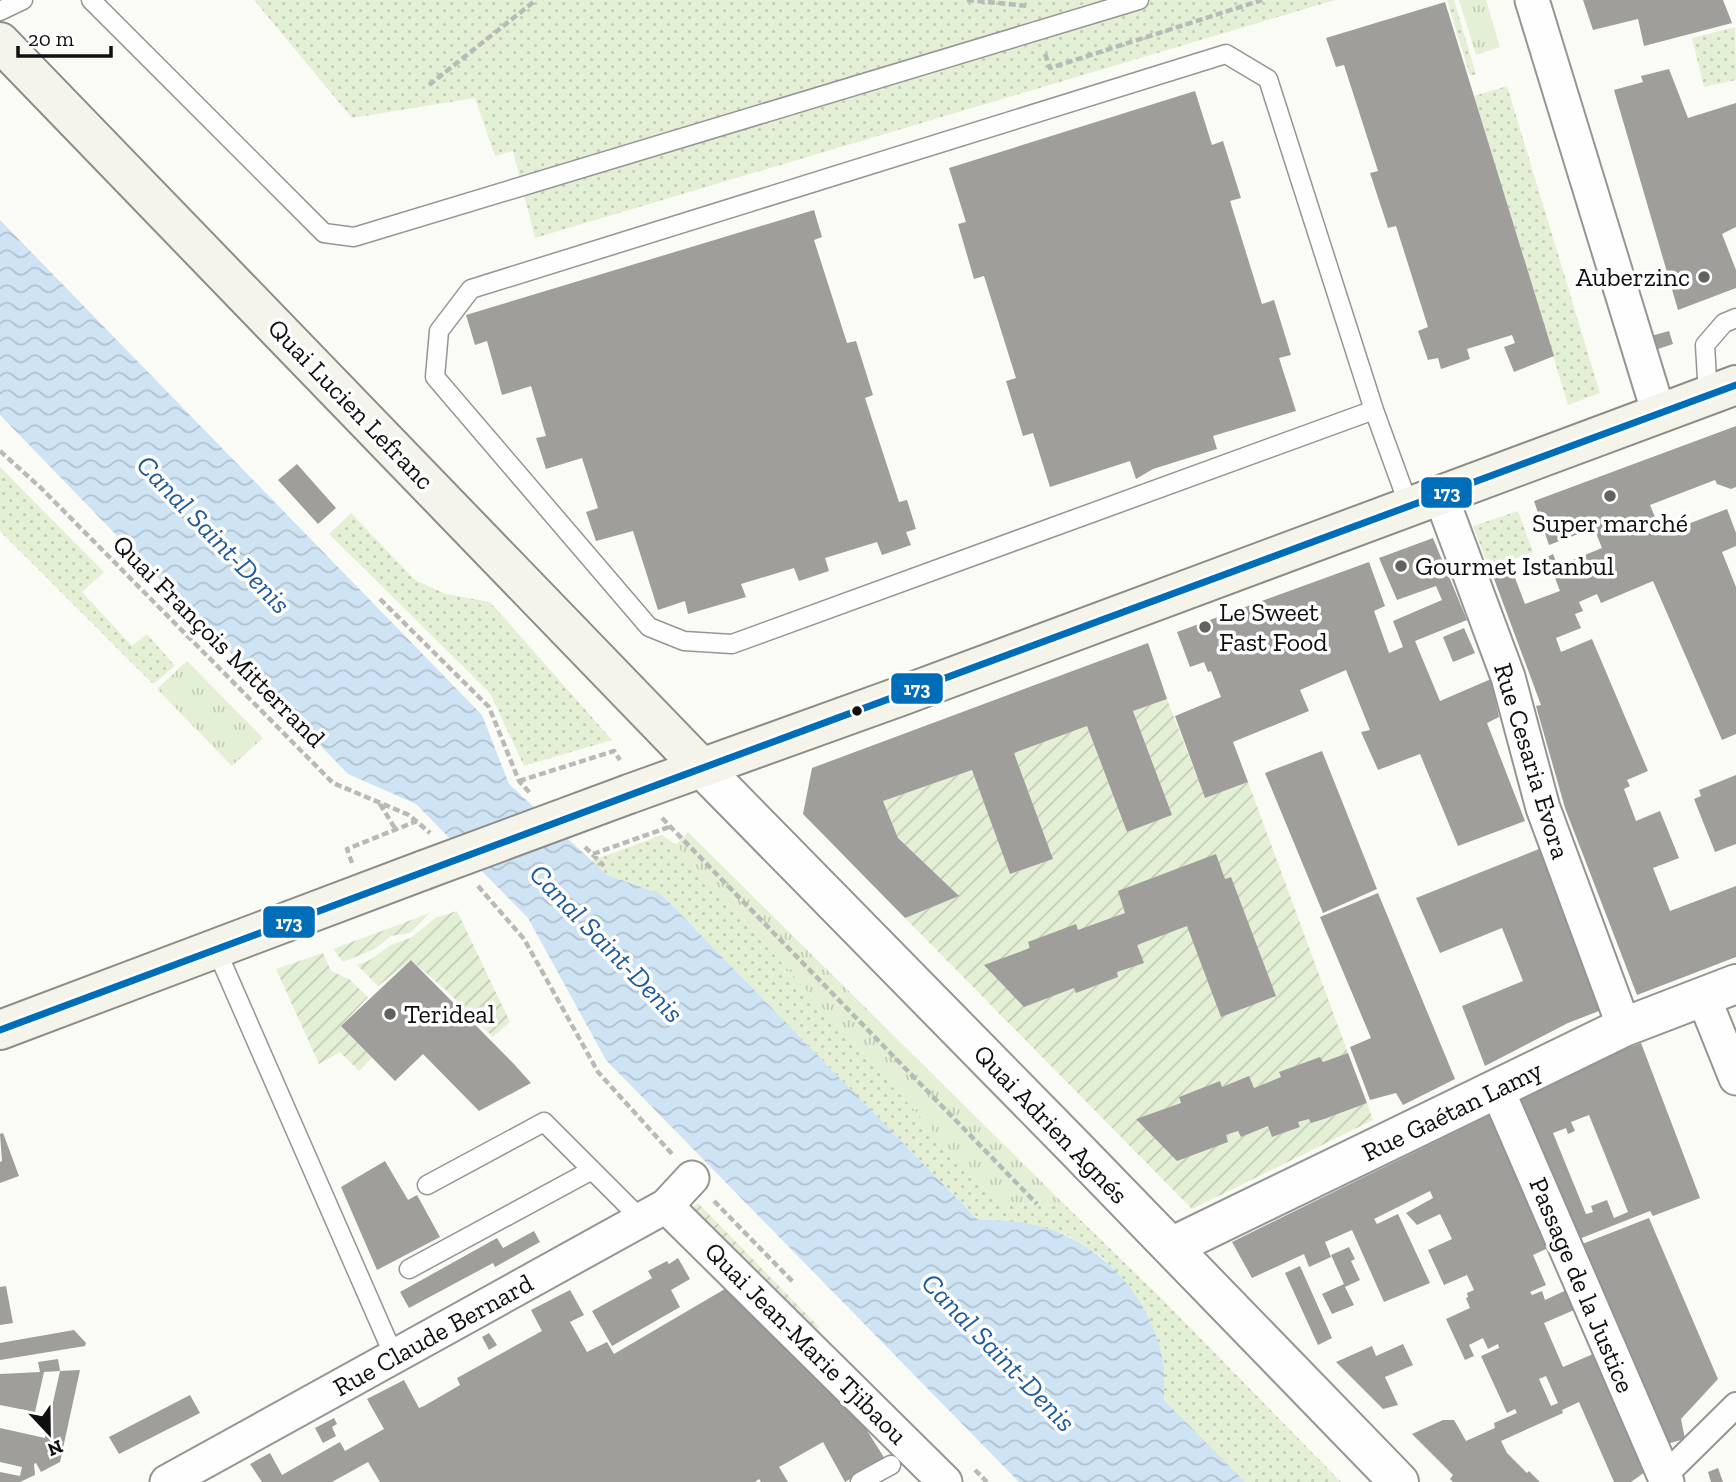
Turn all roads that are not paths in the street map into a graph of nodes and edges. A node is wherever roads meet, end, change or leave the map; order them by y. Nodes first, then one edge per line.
1 (23, 0) edge
2 (92, 0) edge
3 (1139, 0) edge
4 (1532, 0) edge
5 (0, 11) edge
6 (0, 42) edge
7 (1736, 318) edge
8 (1722, 390) edge
9 (1374, 410) junction
10 (1659, 414) junction
11 (1424, 500) junction
12 (701, 767) junction
13 (216, 949) junction
14 (1719, 990) edge
15 (1625, 1027) junction
16 (0, 1030) edge
17 (1736, 1078) edge
18 (1497, 1089) junction
19 (592, 1170) junction
20 (692, 1178) road end
21 (427, 1185) dead end
22 (654, 1213) junction
23 (1171, 1247) junction
24 (409, 1269) dead end
25 (394, 1356) junction
26 (1736, 1405) edge
27 (891, 1465) dead end
28 (1664, 1480) edge
29 (167, 1482) edge
30 (860, 1482) edge
31 (945, 1482) edge
32 (1399, 1482) edge

1 - 5 lane
2 - 3 lane
4 - 10 street
6 - 12 main road, Quai Lucien Lefranc
7 - 8 lane
8 - 10 main road
9 - 9 lane
9 - 11 lane
10 - 11 main road
11 - 12 main road
11 - 15 street, Rue Cesaria Evora
12 - 13 main road, bridge
12 - 23 street, Quai Adrien Agnés
13 - 16 main road
13 - 25 lane
14 - 15 street, Rue Gaétan Lamy
14 - 17 street
15 - 18 street, Rue Gaétan Lamy
18 - 23 street, Rue Gaétan Lamy
18 - 28 street, Passage de la Justice
19 - 21 lane
19 - 22 lane
19 - 24 lane
20 - 22 street, Rue Claude Bernard
22 - 25 street, Rue Claude Bernard
22 - 31 street, Quai Jean-Marie Tjibaou
23 - 32 street, Quai Adrien Agnés
25 - 29 street, Rue Claude Bernard
26 - 28 street
27 - 30 lane

